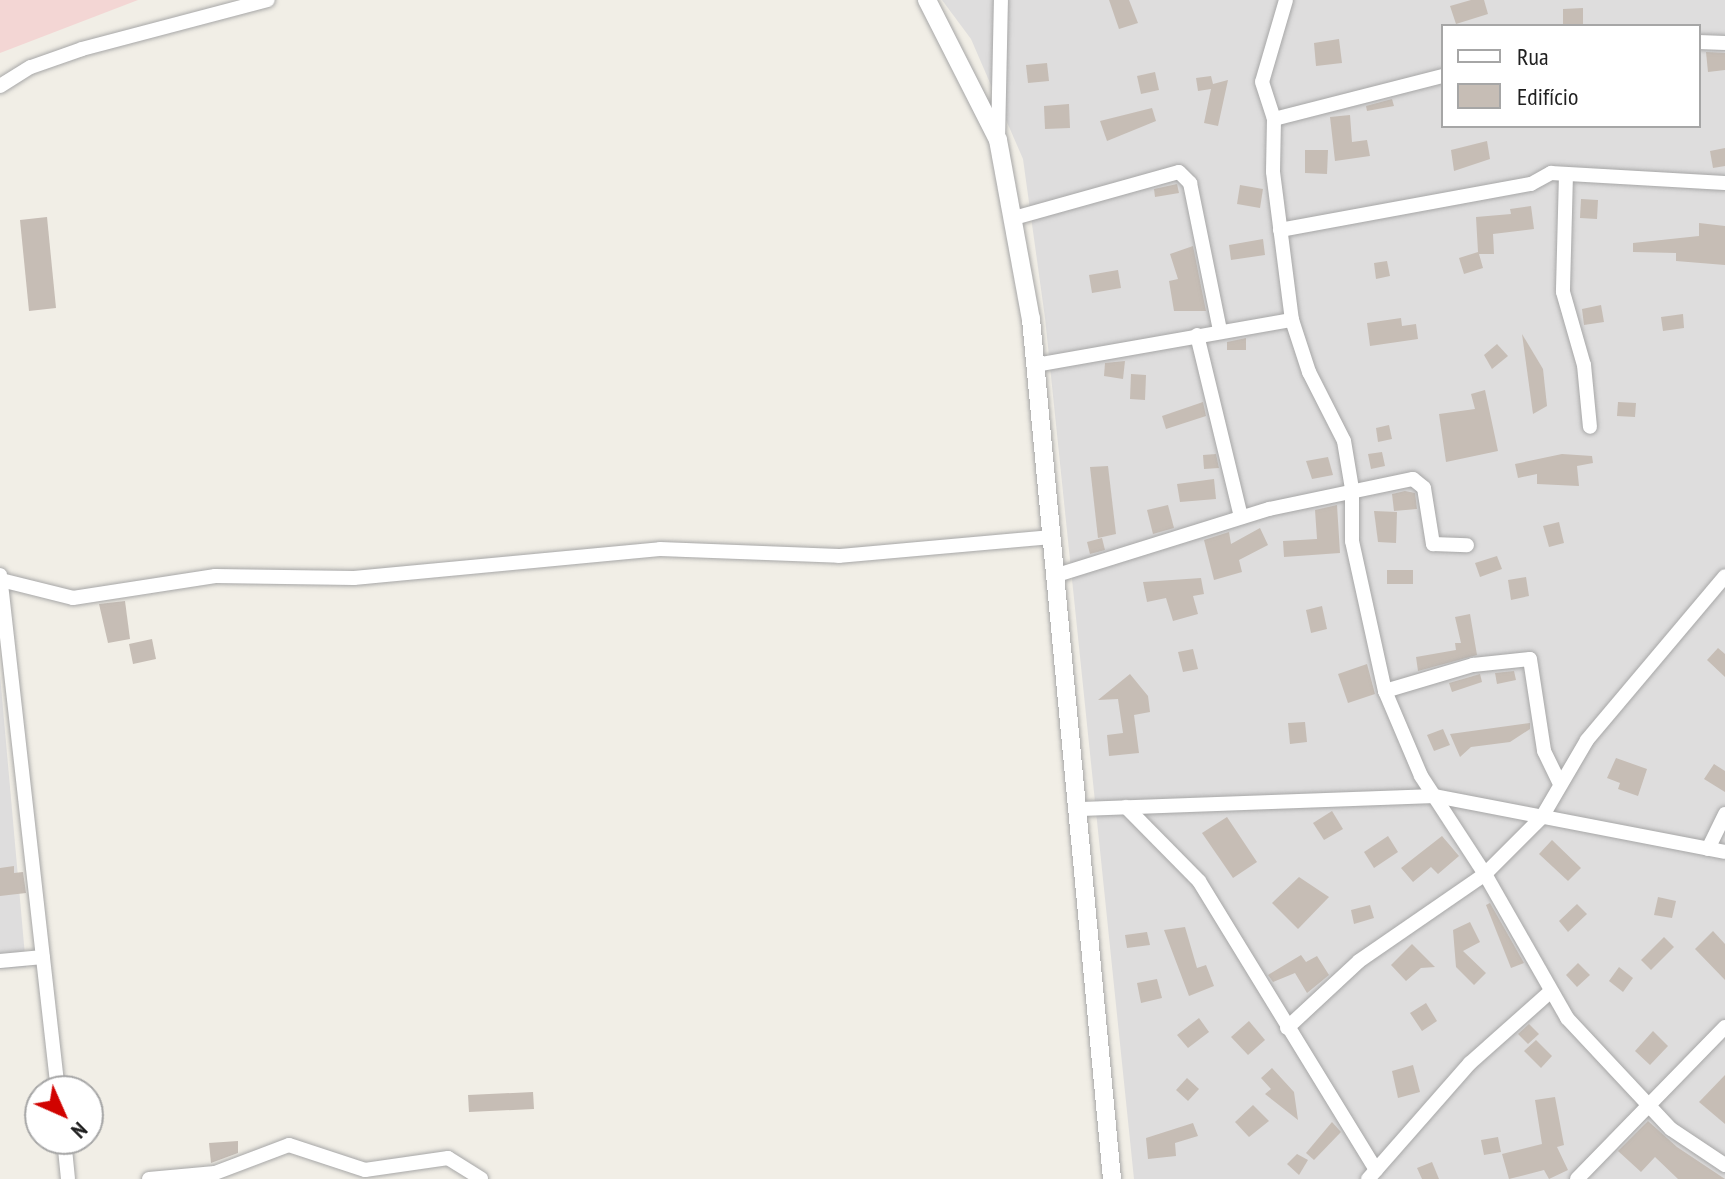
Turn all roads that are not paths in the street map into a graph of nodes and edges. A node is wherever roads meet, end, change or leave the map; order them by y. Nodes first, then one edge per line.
1 (268, 0) edge
2 (927, 0) edge
3 (1001, 0) edge
4 (1286, 0) edge
5 (1701, 42) edge
6 (1725, 43) edge
7 (1441, 77) edge
8 (0, 86) edge
9 (1274, 119) junction
10 (998, 140) junction
11 (1566, 174) junction
12 (1725, 183) edge
13 (1014, 218) junction
14 (1280, 230) junction
15 (1292, 320) junction
16 (1220, 331) junction
17 (1197, 335) junction
18 (1036, 365) junction
19 (1590, 427) dead end
20 (1352, 489) junction
21 (1241, 517) junction
22 (1053, 537) junction
23 (1467, 545) dead end
24 (1057, 575) junction
25 (1725, 576) edge
26 (0, 578) edge
27 (1385, 691) junction
28 (7, 696) edge
29 (1559, 782) junction
30 (1435, 796) junction
31 (1126, 807) junction
32 (1081, 809) junction
33 (1725, 814) edge
34 (1542, 817) junction
35 (1708, 849) junction
36 (1725, 852) edge
37 (1485, 874) junction
38 (43, 957) junction
39 (0, 961) edge
40 (1550, 992) junction
41 (1725, 1027) edge
42 (1287, 1028) junction
43 (56, 1075) edge
44 (1649, 1104) junction
45 (66, 1155) edge
46 (1725, 1165) edge
47 (1372, 1175) edge
48 (68, 1179) edge
49 (149, 1179) edge
50 (481, 1179) edge
51 (1112, 1179) edge
52 (1577, 1179) edge

1 - 8 street
2 - 10 street
3 - 10 street
4 - 9 street
5 - 6 street
7 - 9 street
9 - 14 street
10 - 13 street
11 - 12 street
11 - 14 street
11 - 19 street
13 - 16 street
13 - 18 street
14 - 15 street
15 - 16 street
15 - 20 street
16 - 17 street
17 - 18 street
17 - 21 street
18 - 22 street
20 - 21 street
20 - 23 street
20 - 27 street
21 - 24 street
22 - 24 street
22 - 26 street
24 - 32 street
25 - 29 street
26 - 28 street
27 - 29 street
27 - 30 street
28 - 38 street
29 - 34 street
30 - 31 street
30 - 34 street
30 - 37 street
31 - 32 street
31 - 42 street
32 - 51 street
33 - 35 street
34 - 35 street
34 - 37 street
35 - 36 street
37 - 40 street
37 - 42 street
38 - 39 street
38 - 43 street
40 - 44 street
40 - 47 street
41 - 44 street
42 - 47 street
44 - 46 street
44 - 52 street
45 - 48 street
49 - 50 street

